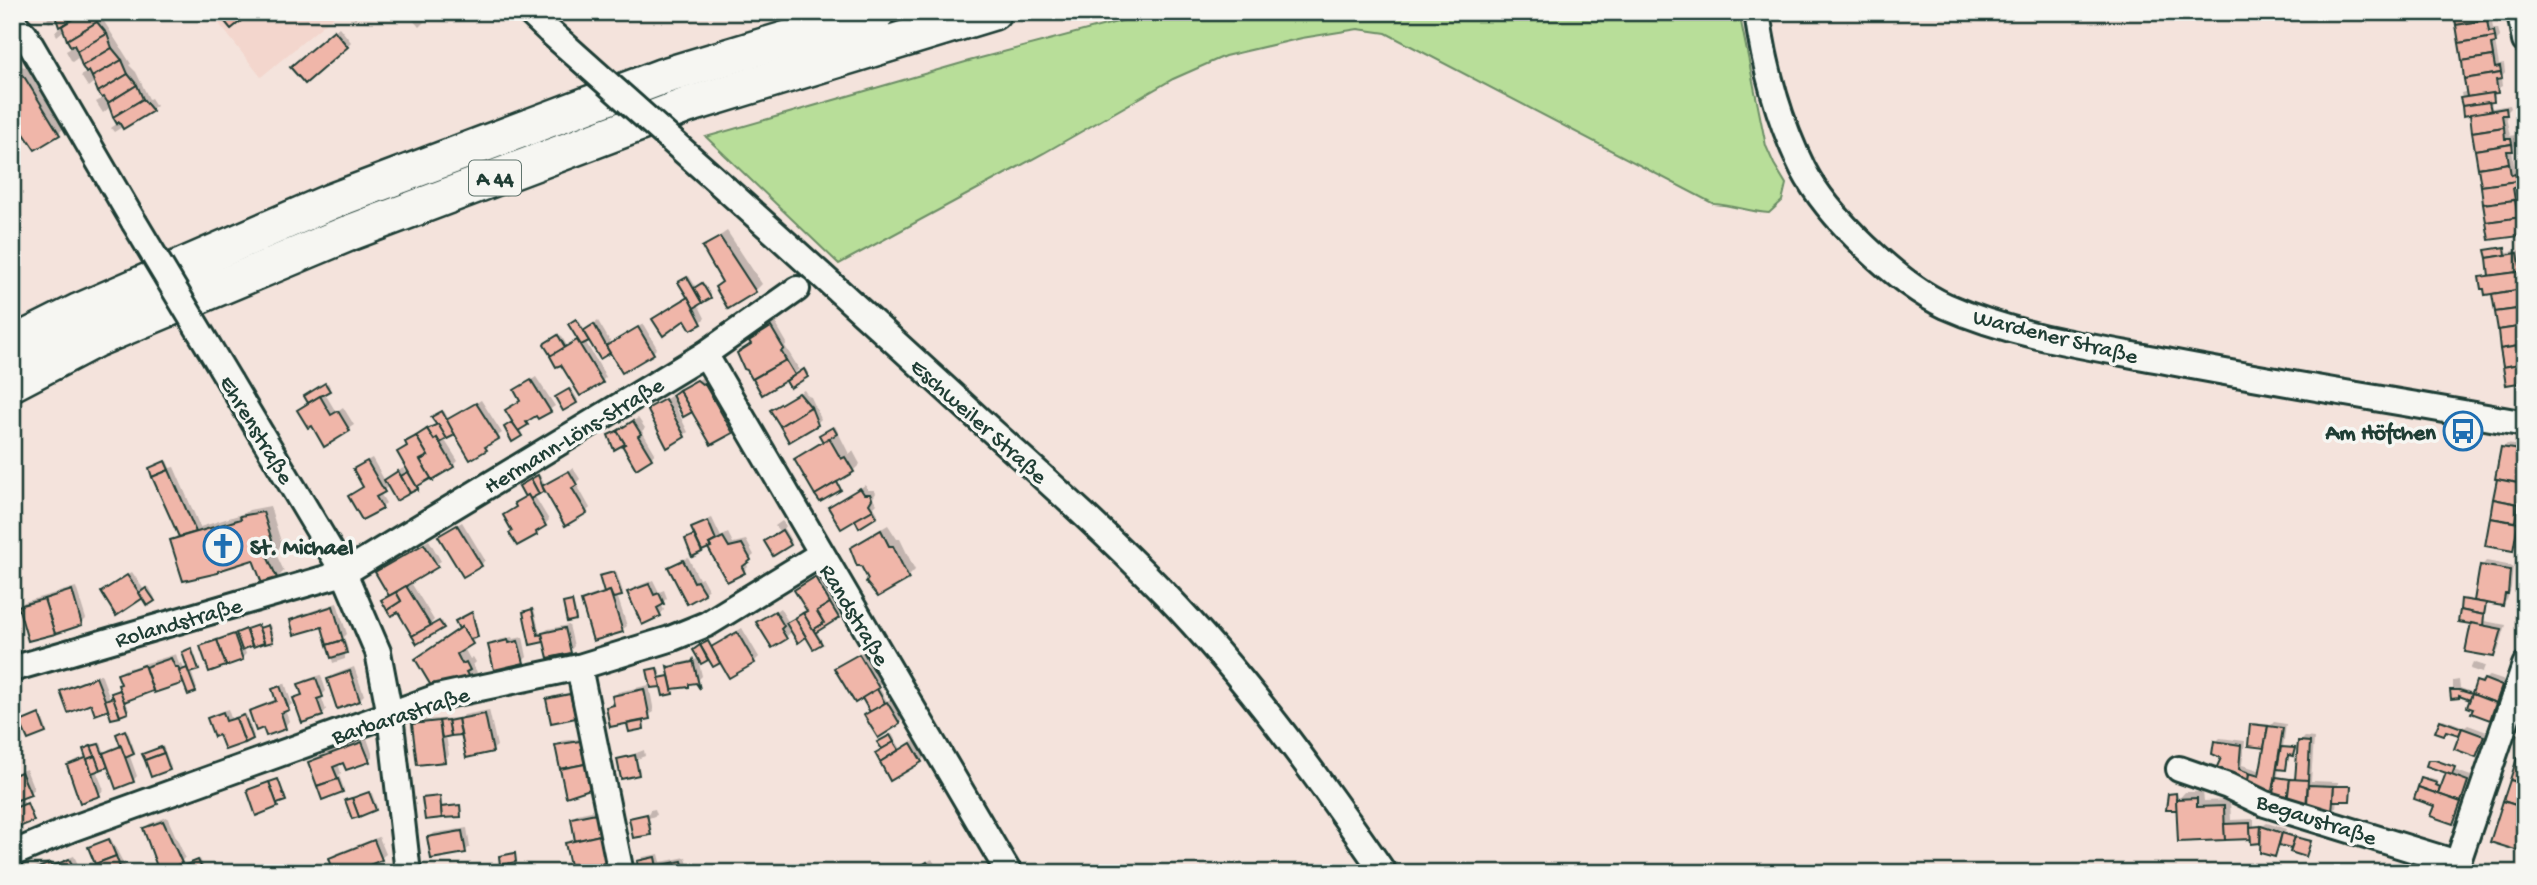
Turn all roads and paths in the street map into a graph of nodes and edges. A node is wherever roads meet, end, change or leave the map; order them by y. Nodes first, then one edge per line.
1 (529, 12) edge
2 (877, 12) edge
3 (993, 12) edge
4 (1757, 12) edge
5 (2520, 12) edge
6 (17, 34) edge
7 (2525, 41) edge
8 (797, 289) dead end
9 (12, 345) edge
10 (705, 354) junction
11 (12, 383) edge
12 (2525, 424) edge
13 (821, 554) junction
14 (344, 573) junction
15 (2525, 664) edge
16 (579, 667) junction
17 (12, 669) edge
18 (390, 715) junction
19 (2179, 769) dead end
20 (12, 854) edge
21 (2456, 868) edge
22 (408, 873) edge
23 (621, 873) edge
24 (1009, 873) edge
25 (1384, 873) edge

1 - 25 street, Eschweiler Straße, bridge
2 - 9 highway, A 44
3 - 11 highway, A 44
4 - 12 street, Wardener Straße
5 - 7 street
6 - 14 street, Ehrenstraße, bridge
8 - 10 street, Hermann-Löns-Straße
10 - 13 street, Randstraße
10 - 14 street, Hermann-Löns-Straße
13 - 16 street, Barbarastraße
13 - 24 street, Randstraße
14 - 17 street, Rolandstraße
14 - 18 street, Ehrenstraße
15 - 21 street
16 - 18 street, Barbarastraße
16 - 23 street
18 - 20 street, Barbarastraße
18 - 22 street, Ehrenstraße
19 - 21 street, Begaustraße

